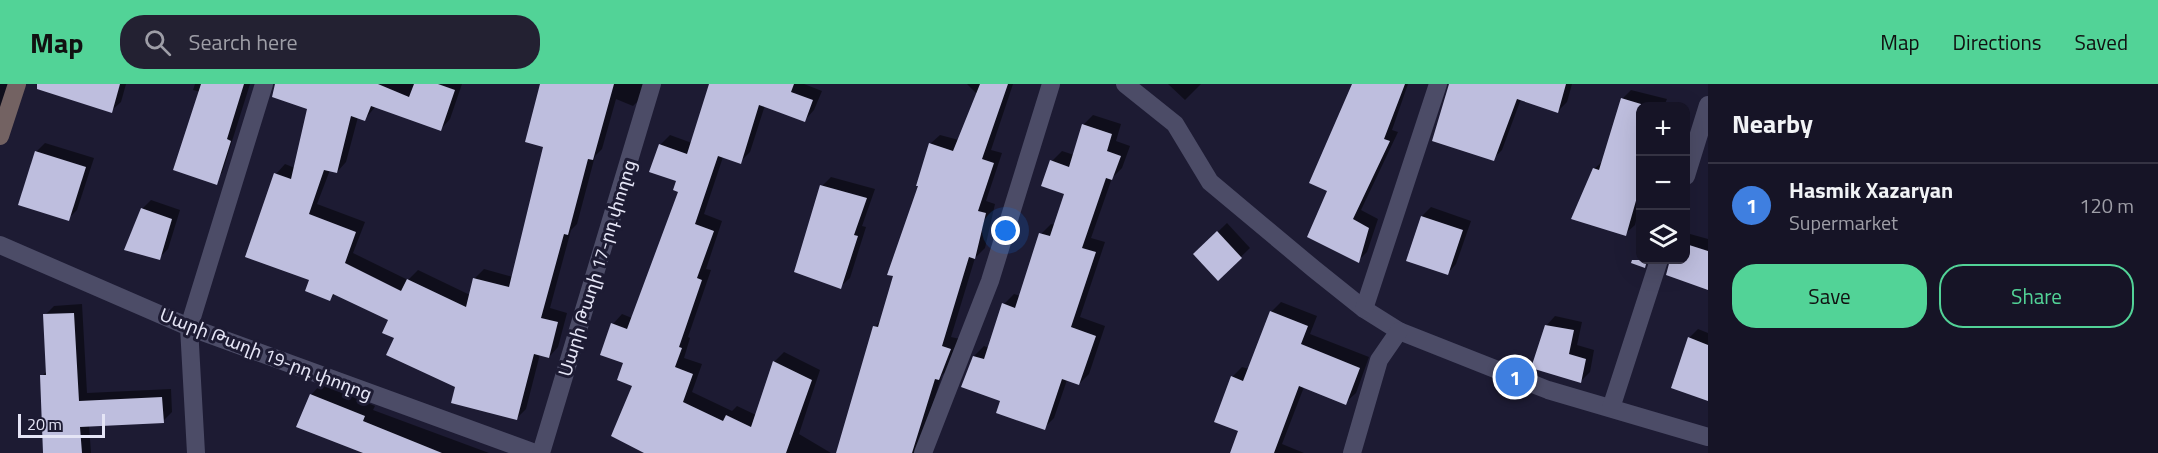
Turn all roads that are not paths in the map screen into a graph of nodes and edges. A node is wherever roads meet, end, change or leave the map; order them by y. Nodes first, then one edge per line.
1 (17, 84) edge
2 (264, 84) edge
3 (652, 84) edge
4 (1051, 84) edge
5 (1125, 84) edge
6 (1438, 84) edge
7 (1708, 105) edge
8 (0, 136) edge
9 (1690, 163) edge
10 (0, 245) edge
11 (1658, 264) edge
12 (1364, 309) junction
13 (189, 327) junction
14 (1399, 331) junction
15 (1611, 408) junction
16 (1708, 437) edge
17 (196, 453) edge
18 (535, 453) edge
19 (541, 453) edge
20 (923, 453) edge
21 (1352, 453) edge

1 - 8 street
2 - 13 street
3 - 19 street, Սարի Թաղի 17-րդ փողոց
4 - 20 street
5 - 12 street
6 - 12 street
7 - 9 street
10 - 13 street, Սարի Թաղի 19-րդ փողոց
11 - 15 street
12 - 14 street
13 - 17 street
13 - 18 street, Սարի Թաղի 19-րդ փողոց
14 - 15 street
14 - 21 street
15 - 16 street

